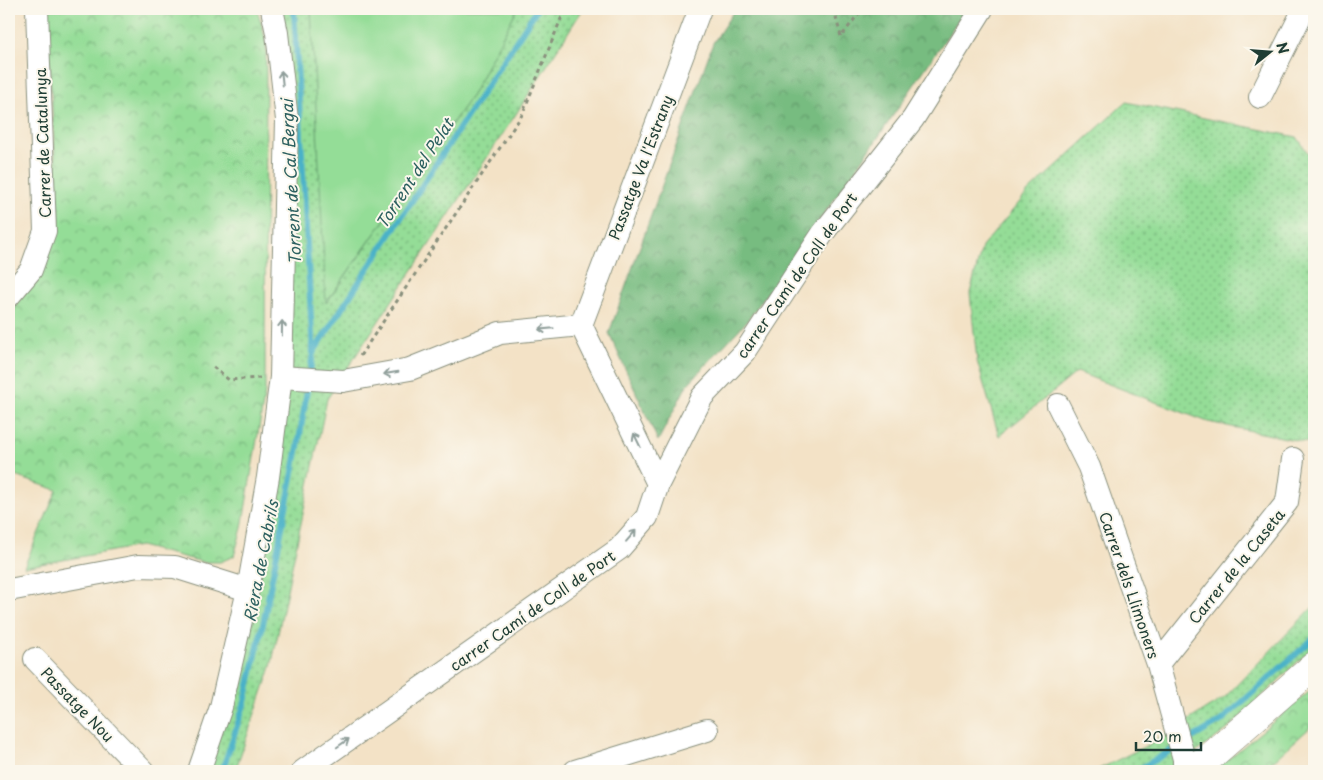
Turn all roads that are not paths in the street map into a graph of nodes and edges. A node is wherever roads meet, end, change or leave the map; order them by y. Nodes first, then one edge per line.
1 (37, 9) edge
2 (272, 9) edge
3 (700, 9) edge
4 (982, 9) edge
5 (1304, 9) edge
6 (1260, 97) dead end
7 (9, 296) edge
8 (581, 326) junction
9 (300, 378) junction
10 (1058, 406) dead end
11 (1293, 459) dead end
12 (658, 484) junction
13 (9, 590) edge
14 (248, 590) junction
15 (35, 659) dead end
16 (1158, 664) junction
17 (1314, 666) edge
18 (708, 730) dead end
19 (1185, 767) edge
20 (143, 771) edge
21 (199, 771) edge
22 (303, 771) edge
23 (576, 771) edge

1 - 7 street, Carrer de Catalunya
9 -> 2 street
3 - 8 street, Passatge Va l'Estrany
4 - 12 street, carrer Camí de Coll de Port
5 - 6 street
8 -> 9 street
12 -> 8 street
9 - 14 street
10 - 16 street, Carrer dels Llimoners
11 - 16 street, Carrer de la Caseta
22 -> 12 street, carrer Camí de Coll de Port
13 - 14 street
14 - 21 street
15 - 20 street, Passatge Nou
16 - 19 street, Carrer dels Llimoners
17 - 19 street
18 - 23 street

